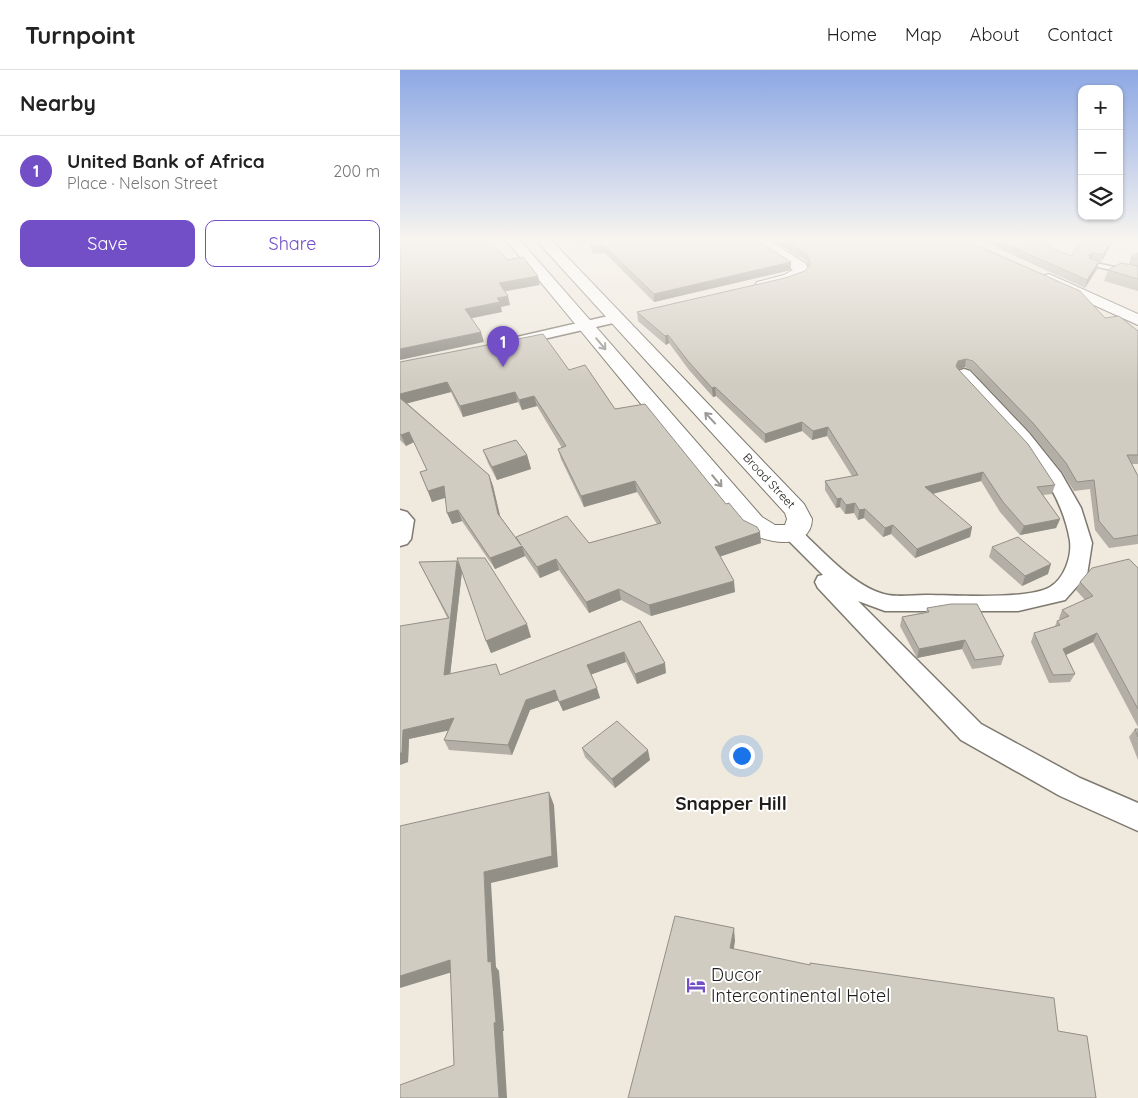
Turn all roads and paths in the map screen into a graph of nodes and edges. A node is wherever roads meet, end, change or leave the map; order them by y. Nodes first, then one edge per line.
1 (554, 288) edge
2 (595, 288) edge
3 (1069, 288) edge
4 (626, 316) junction
5 (1138, 320) edge
6 (585, 325) junction
7 (497, 345) edge
8 (964, 374) edge
9 (731, 441) junction
10 (694, 454) junction
11 (400, 517) edge
12 (785, 533) junction
13 (400, 539) edge
14 (1138, 817) edge

1 - 6 street
2 - 4 street, Broad Street
3 - 5 street
4 - 6 street
9 -> 4 street, Broad Street
6 - 7 street
6 -> 10 street
8 - 12 street
9 - 10 street
9 - 12 street, Broad Street
10 -> 12 street
11 - 13 street
12 - 14 street

